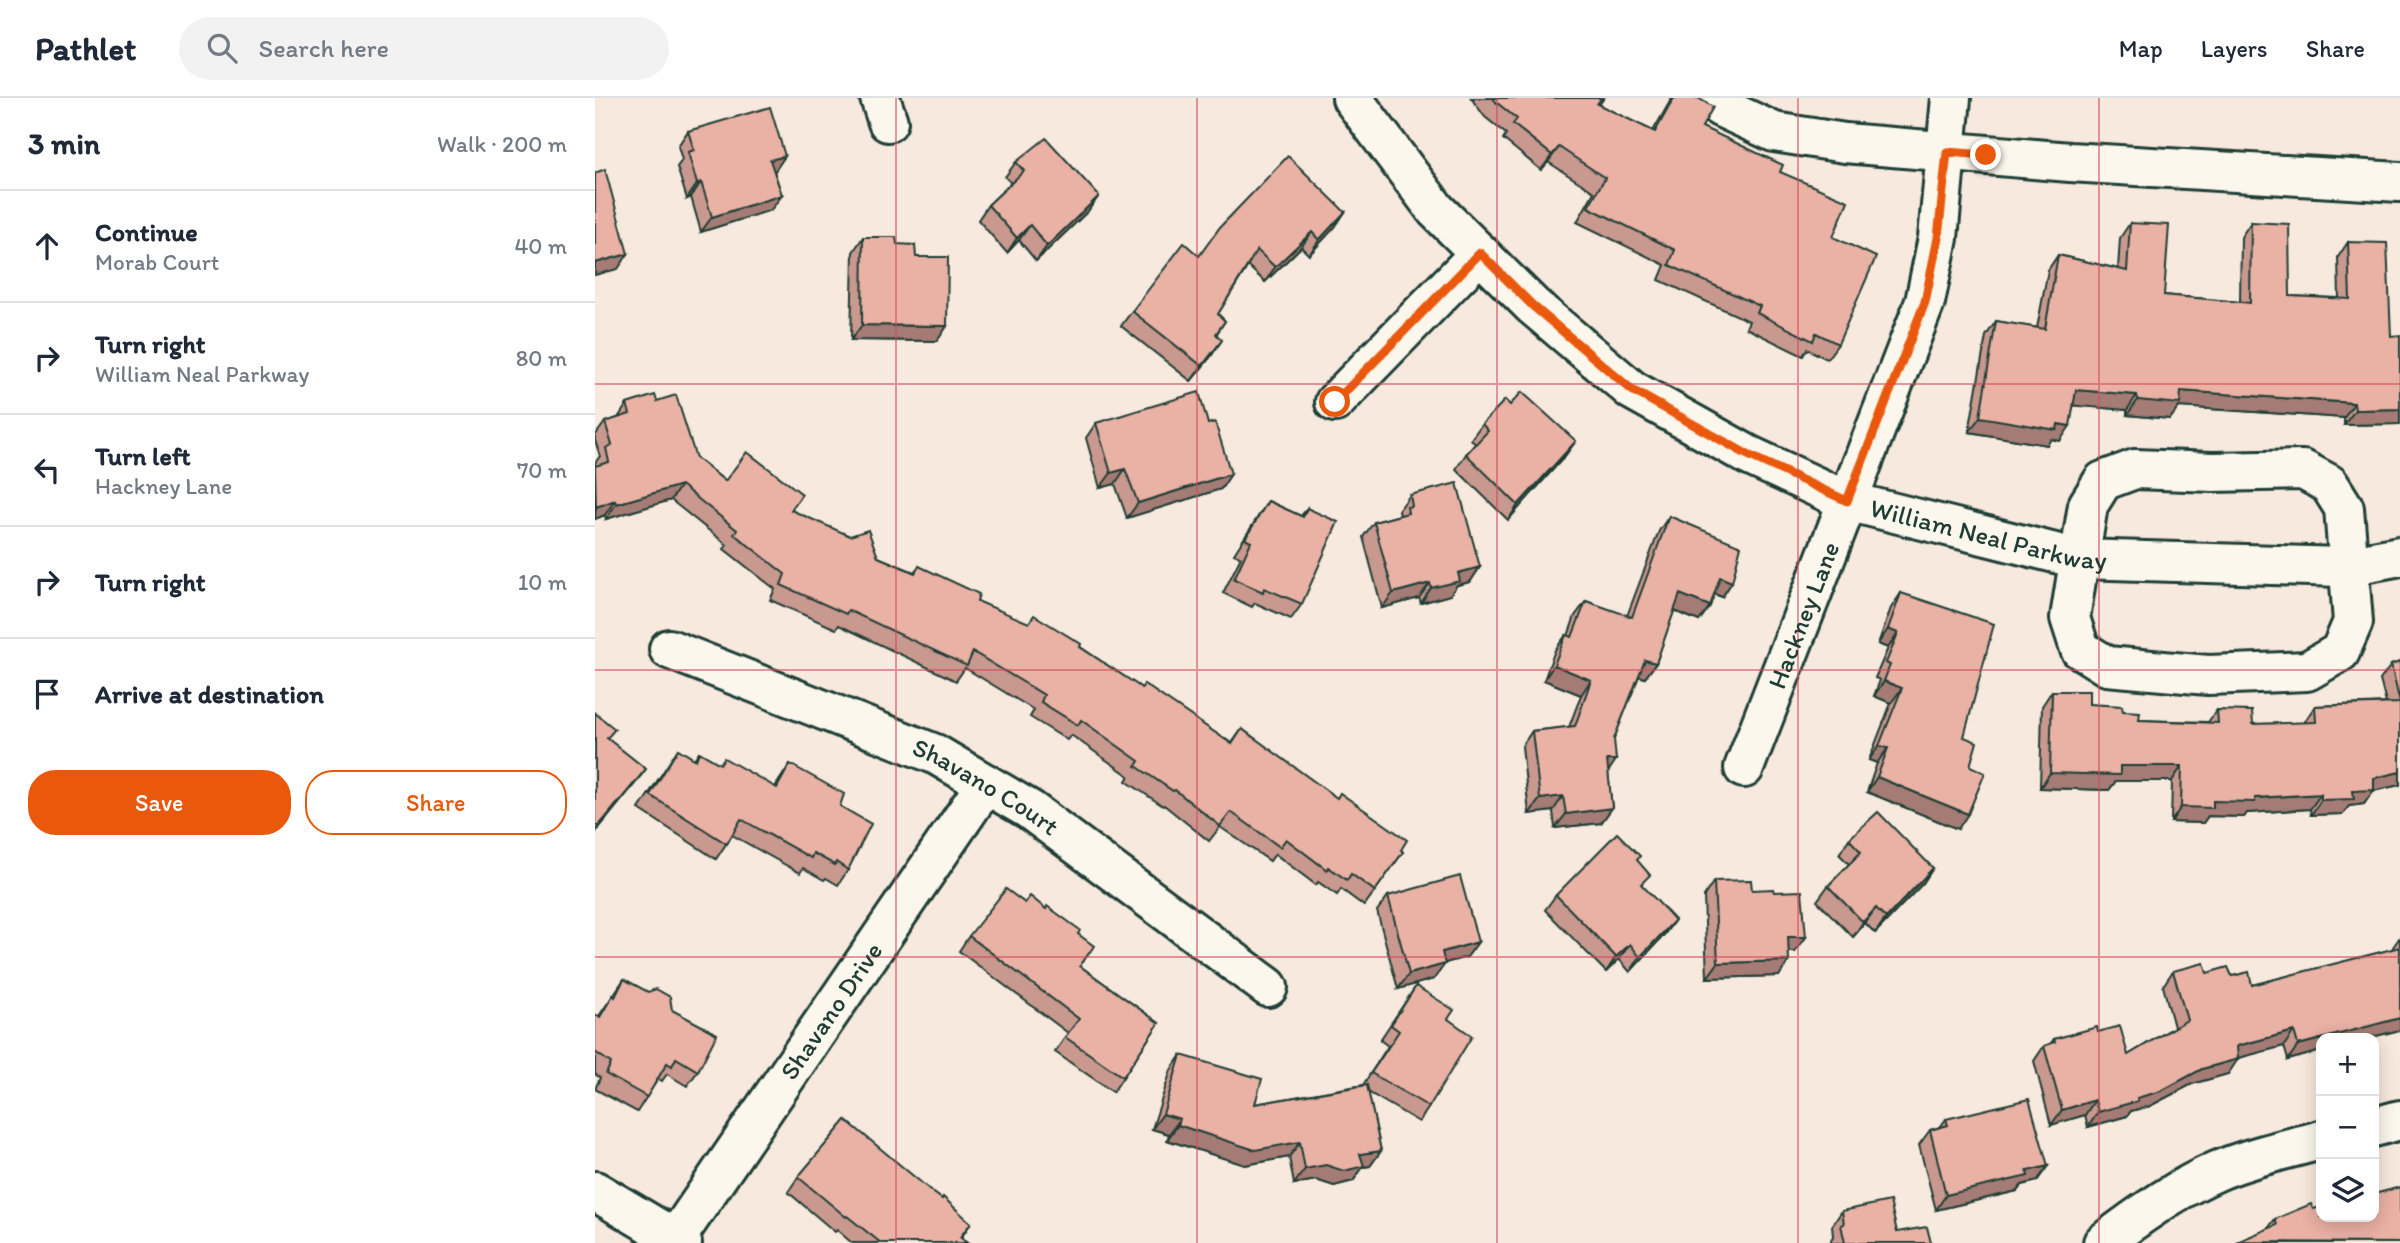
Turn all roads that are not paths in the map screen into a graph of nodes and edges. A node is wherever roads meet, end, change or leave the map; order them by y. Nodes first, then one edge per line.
1 (1352, 98) edge
2 (1707, 98) edge
3 (1951, 98) edge
4 (1947, 152) junction
5 (2400, 182) edge
6 (1480, 253) junction
7 (1335, 402) dead end
8 (1847, 501) junction
9 (2400, 556) edge
10 (2079, 559) junction
11 (2348, 566) junction
12 (669, 649) dead end
13 (1744, 768) dead end
14 (986, 784) junction
15 (1268, 988) dead end
16 (2400, 1120) edge
17 (2379, 1126) edge
18 (2316, 1142) edge
19 (595, 1191) edge
20 (679, 1241) edge
21 (2103, 1243) edge

1 - 6 street, William Neal Parkway
2 - 4 street
3 - 4 street, Hackney Lane
4 - 5 street
4 - 8 street, Hackney Lane
6 - 7 street
6 - 8 street, William Neal Parkway
8 - 10 street, William Neal Parkway
8 - 13 street, Hackney Lane
9 - 11 street, William Neal Parkway
10 - 11 street, William Neal Parkway
10 - 11 street
10 - 11 street
12 - 14 street, Shavano Court
14 - 15 street, Shavano Court
14 - 20 street, Shavano Drive
16 - 17 street
18 - 21 street
19 - 20 street

